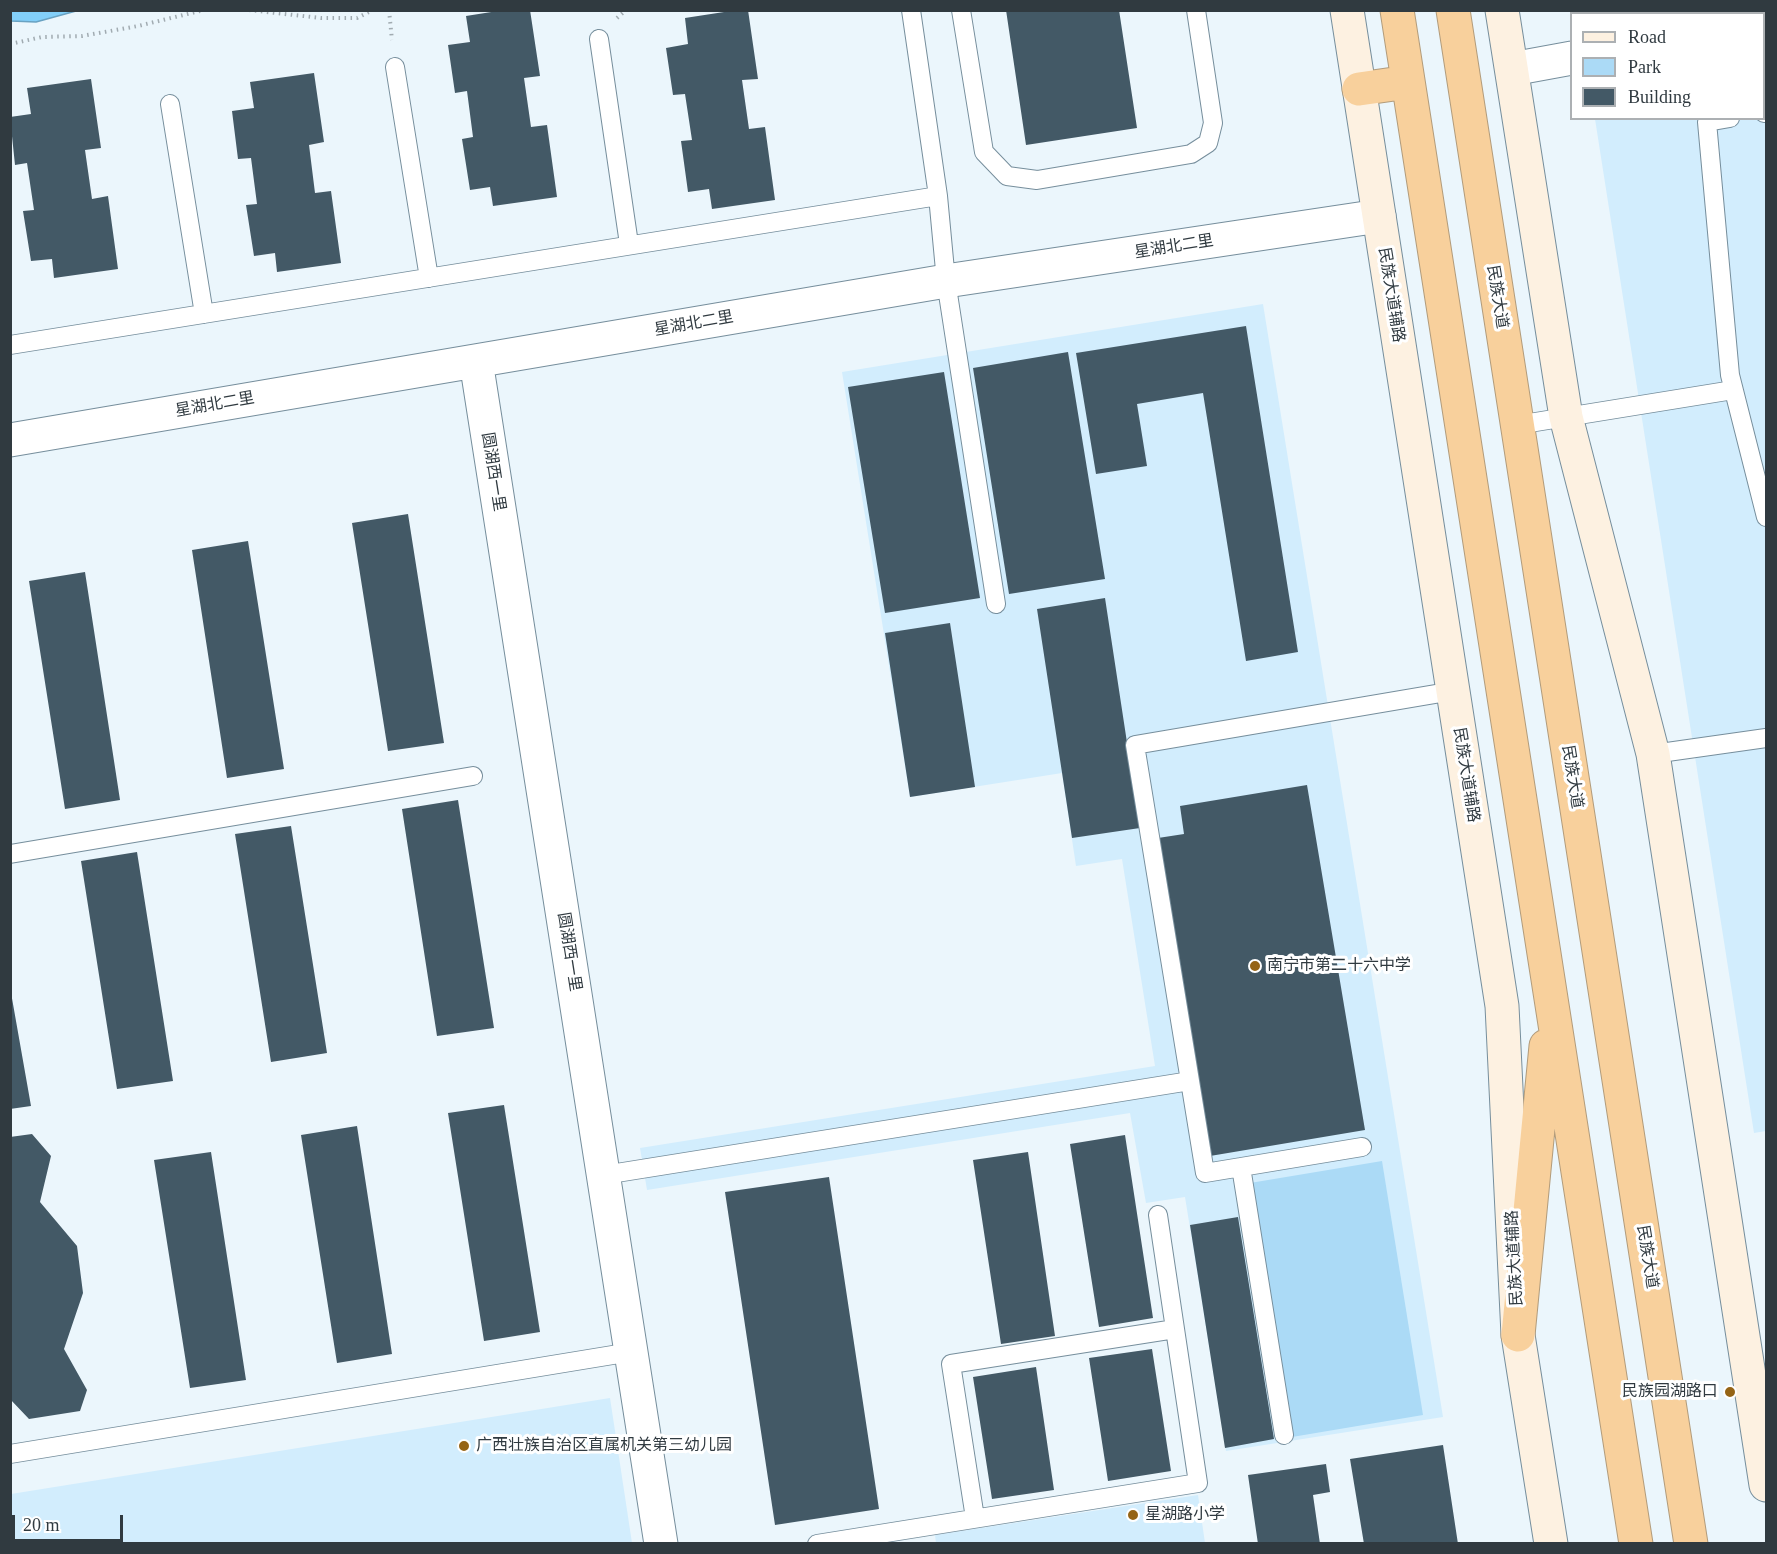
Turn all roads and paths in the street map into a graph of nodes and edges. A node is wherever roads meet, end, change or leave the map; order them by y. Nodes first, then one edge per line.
1 (204, 10) edge
2 (249, 10) edge
3 (373, 10) edge
4 (910, 10) edge
5 (961, 10) edge
6 (1196, 10) edge
7 (1347, 10) edge
8 (1397, 10) edge
9 (1453, 10) edge
10 (1502, 10) edge
11 (599, 39) dead end
12 (10, 44) edge
13 (1570, 58) edge
14 (395, 67) dead end
15 (1512, 69) junction
16 (1408, 82) junction
17 (1359, 89) junction
18 (170, 105) dead end
19 (1718, 120) edge
20 (938, 196) junction
21 (1379, 216) junction
22 (629, 244) junction
23 (429, 278) junction
24 (946, 281) junction
25 (204, 314) junction
26 (10, 345) edge
27 (476, 361) junction
28 (1733, 390) junction
29 (1566, 417) junction
30 (1517, 425) junction
31 (10, 440) edge
32 (1767, 517) edge
33 (996, 604) dead end
34 (1453, 692) junction
35 (1767, 738) edge
36 (1653, 754) junction
37 (473, 776) dead end
38 (10, 854) edge
39 (1551, 1000) junction
40 (1190, 1081) junction
41 (1362, 1147) dead end
42 (1240, 1167) junction
43 (604, 1175) junction
44 (1158, 1215) dead end
45 (1175, 1329) junction
46 (1518, 1335) junction
47 (631, 1352) junction
48 (1284, 1435) dead end
49 (10, 1454) edge
50 (1767, 1485) edge
51 (975, 1518) junction
52 (661, 1544) edge
53 (817, 1544) edge
54 (1551, 1544) edge
55 (1636, 1544) edge
56 (1691, 1544) edge

1 - 12 path
2 - 3 path
4 - 20 lane
5 - 6 lane
7 - 17 street, 民族大道辅路
8 - 16 highway
9 - 30 highway, 民族大道
10 - 15 street
11 - 22 lane
13 - 15 street
14 - 23 lane
15 - 29 street
16 - 17 highway
16 - 39 highway
17 - 21 street, 民族大道辅路
18 - 25 lane
19 - 28 lane
20 - 22 lane
20 - 24 lane
21 - 24 street, 星湖北二里
21 - 34 street, 民族大道辅路
22 - 23 lane
23 - 25 lane
24 - 27 street, 星湖北二里
24 - 33 lane
25 - 26 lane
27 - 31 street, 星湖北二里
27 - 43 street, 圆湖西一里
28 - 29 lane
28 - 32 lane
29 - 30 lane
29 - 36 street
30 - 56 highway, 民族大道
34 - 40 lane
34 - 46 street, 民族大道辅路
35 - 36 lane
36 - 50 street
37 - 38 lane
39 - 46 highway
39 - 55 highway
40 - 42 lane
40 - 43 lane
41 - 42 lane
42 - 48 lane
43 - 47 street, 圆湖西一里
44 - 45 lane
45 - 51 lane
45 - 51 lane
46 - 54 street, 民族大道辅路
47 - 49 lane
47 - 52 street, 圆湖西一里
51 - 53 lane

